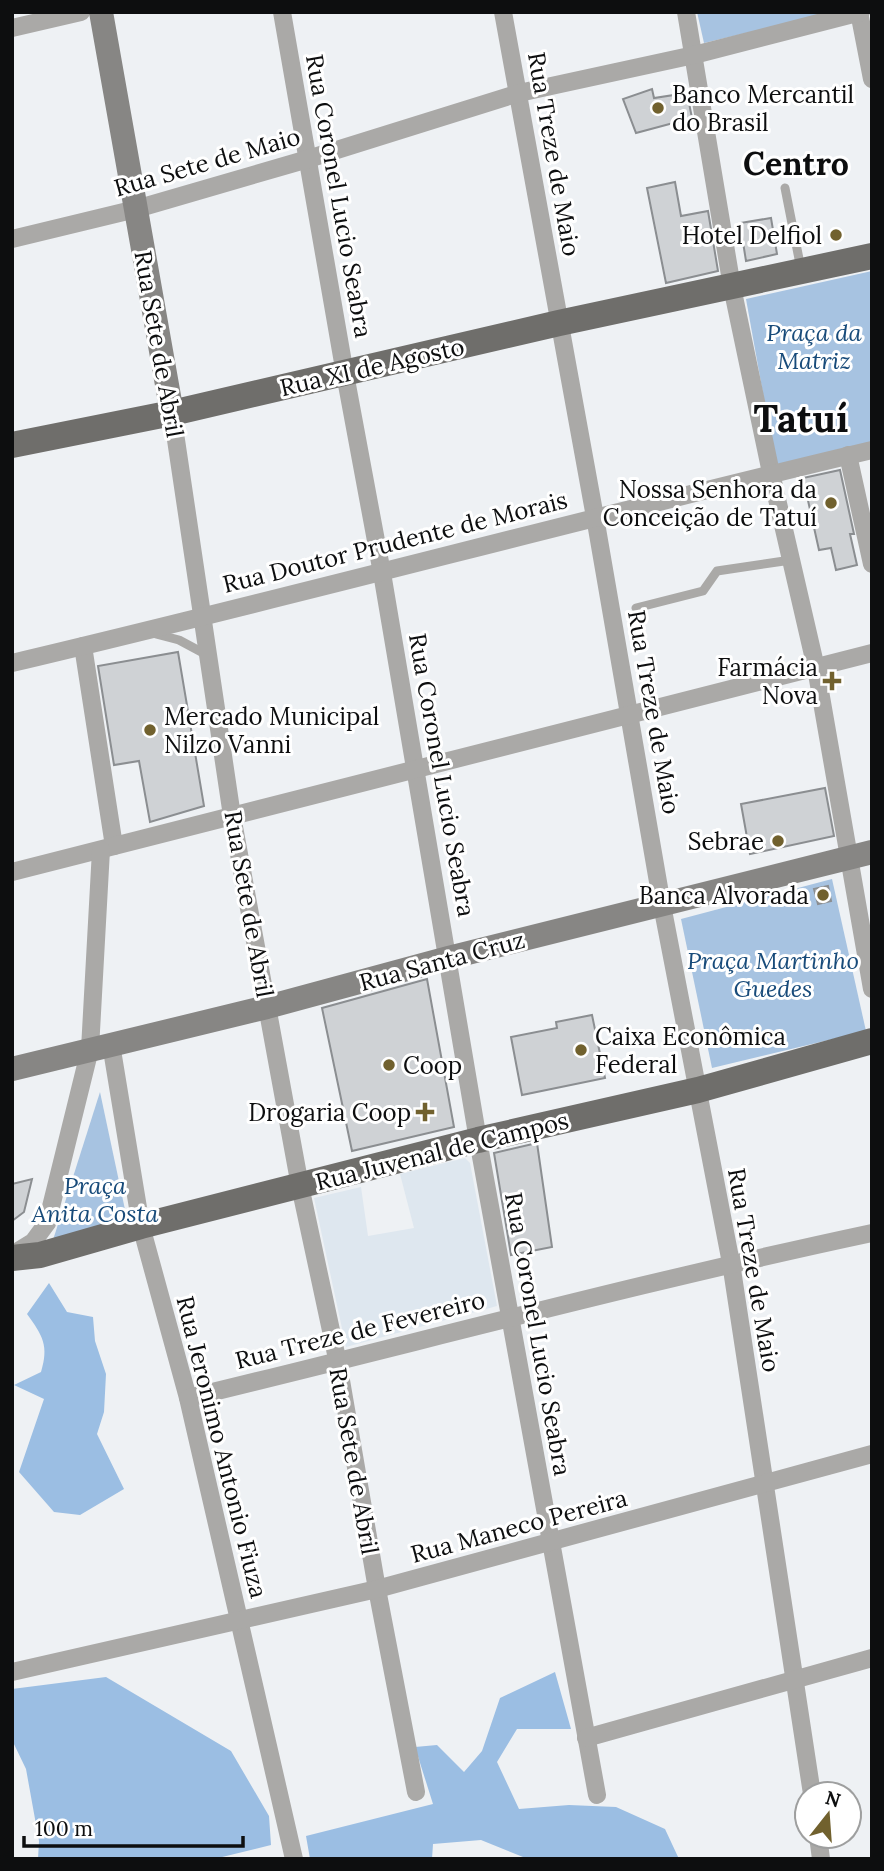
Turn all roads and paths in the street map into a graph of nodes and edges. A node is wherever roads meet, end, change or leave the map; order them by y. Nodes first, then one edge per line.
1 (81, 12) edge
2 (101, 12) edge
3 (282, 12) edge
4 (503, 12) edge
5 (686, 12) edge
6 (860, 12) edge
7 (12, 28) edge
8 (694, 55) junction
9 (872, 79) edge
10 (519, 93) junction
11 (308, 159) junction
12 (785, 188) dead end
13 (136, 209) junction
14 (12, 239) edge
15 (872, 256) edge
16 (802, 271) junction
17 (732, 287) junction
18 (559, 323) junction
19 (345, 374) junction
20 (172, 413) junction
21 (12, 444) edge
22 (859, 453) edge
23 (771, 473) junction
24 (595, 517) junction
25 (872, 523) edge
26 (791, 560) junction
27 (872, 564) edge
28 (382, 573) junction
29 (636, 608) dead end
30 (201, 616) junction
31 (137, 632) junction
32 (83, 646) junction
33 (872, 653) edge
34 (208, 655) junction
35 (12, 663) edge
36 (816, 668) junction
37 (630, 713) junction
38 (415, 769) junction
39 (232, 816) junction
40 (107, 848) junction
41 (861, 855) edge
42 (12, 872) edge
43 (662, 905) junction
44 (448, 958) junction
45 (872, 989) edge
46 (267, 1007) junction
47 (872, 1041) edge
48 (101, 1047) junction
49 (12, 1069) edge
50 (698, 1090) junction
51 (478, 1140) junction
52 (300, 1186) junction
53 (141, 1226) junction
54 (872, 1233) edge
55 (12, 1257) edge
56 (731, 1263) junction
57 (511, 1318) junction
58 (338, 1363) junction
59 (188, 1398) junction
60 (872, 1454) edge
61 (764, 1483) junction
62 (550, 1543) junction
63 (377, 1589) junction
64 (238, 1620) junction
65 (872, 1658) edge
66 (12, 1672) edge
67 (796, 1681) junction
68 (586, 1738) junction
69 (810, 1780) edge
70 (416, 1792) dead end
71 (597, 1795) dead end
72 (294, 1859) edge

1 - 7 street
2 - 13 main road, Rua Sete de Abril
3 - 11 street, Rua Coronel Lucio Seabra
4 - 10 street, Rua Treze de Maio
5 - 8 street
6 - 8 street, Rua Sete de Maio
6 - 9 street
8 - 10 street, Rua Sete de Maio
8 - 17 street
10 - 11 street, Rua Sete de Maio
10 - 18 street, Rua Treze de Maio
11 - 13 street, Rua Sete de Maio
11 - 19 street, Rua Coronel Lucio Seabra
12 - 16 lane
13 - 14 street, Rua Sete de Maio
13 - 20 main road, Rua Sete de Abril
15 - 16 main road
16 - 17 main road
17 - 18 main road, Rua XI de Agosto
17 - 23 street
18 - 19 main road, Rua XI de Agosto
18 - 24 street, Rua Treze de Maio
19 - 20 main road, Rua XI de Agosto
19 - 28 street, Rua Coronel Lucio Seabra
20 - 21 main road, Rua XI de Agosto
20 - 30 street, Rua Sete de Abril
22 - 23 street, Rua Doutor Prudente de Morais
22 - 25 street
22 - 27 street
23 - 24 street, Rua Doutor Prudente de Morais
23 - 26 street
24 - 28 street, Rua Doutor Prudente de Morais
24 - 37 street, Rua Treze de Maio
26 - 29 lane
26 - 36 street
28 - 30 street, Rua Doutor Prudente de Morais
28 - 38 street, Rua Coronel Lucio Seabra
30 - 31 street, Rua Doutor Prudente de Morais
30 - 34 street, Rua Sete de Abril
31 - 32 street, Rua Doutor Prudente de Morais
31 - 34 lane
32 - 35 street, Rua Doutor Prudente de Morais
32 - 40 street
33 - 36 street
34 - 39 street, Rua Sete de Abril
36 - 37 street
36 - 41 street
37 - 38 street
37 - 43 street, Rua Treze de Maio
38 - 39 street
38 - 44 street, Rua Coronel Lucio Seabra
39 - 40 street
39 - 46 street, Rua Sete de Abril
40 - 42 street
40 - 48 street
41 - 43 main road, Rua Santa Cruz
41 - 45 street
43 - 44 main road, Rua Santa Cruz
43 - 50 street, Rua Treze de Maio
44 - 46 main road, Rua Santa Cruz
44 - 51 street, Rua Coronel Lucio Seabra
46 - 48 main road, Rua Santa Cruz
46 - 52 street, Rua Sete de Abril
47 - 50 main road, Rua Juvenal de Campos
48 - 49 main road, Rua Santa Cruz
48 - 53 street, Rua Jeronimo Antonio Fiuza
48 - 55 street
50 - 51 main road, Rua Juvenal de Campos
50 - 56 street, Rua Treze de Maio
51 - 52 main road, Rua Juvenal de Campos
51 - 57 street, Rua Coronel Lucio Seabra
52 - 53 main road, Rua Juvenal de Campos
52 - 58 street, Rua Sete de Abril
53 - 55 main road, Rua Juvenal de Campos
53 - 59 street, Rua Jeronimo Antonio Fiuza
54 - 56 street, Rua Treze de Fevereiro
56 - 57 street, Rua Treze de Fevereiro
56 - 61 street, Rua Treze de Maio
57 - 58 street, Rua Treze de Fevereiro
57 - 62 street, Rua Coronel Lucio Seabra
58 - 59 street, Rua Treze de Fevereiro
58 - 63 street, Rua Sete de Abril
59 - 64 street, Rua Jeronimo Antonio Fiuza
60 - 61 street, Rua Maneco Pereira
61 - 62 street, Rua Maneco Pereira
61 - 67 street, Rua Treze de Maio
62 - 63 street, Rua Maneco Pereira
62 - 68 street, Rua Coronel Lucio Seabra
63 - 64 street, Rua Maneco Pereira
63 - 70 street, Rua Sete de Abril
64 - 66 street, Rua Maneco Pereira
64 - 72 street, Rua Jeronimo Antonio Fiuza
65 - 67 street
67 - 68 street
67 - 69 street, Rua Treze de Maio
68 - 71 street, Rua Coronel Lucio Seabra

